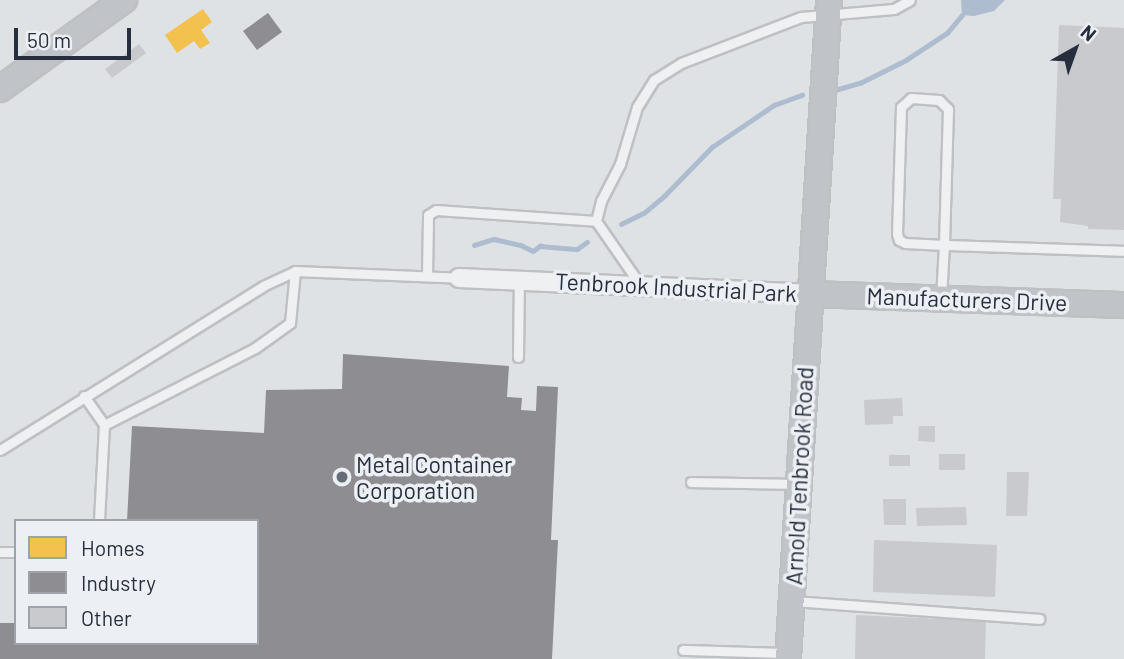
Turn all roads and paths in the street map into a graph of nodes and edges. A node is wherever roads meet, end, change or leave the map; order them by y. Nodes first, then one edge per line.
1 (910, 0) edge
2 (111, 4) edge
3 (829, 7) edge
4 (0, 89) edge
5 (596, 221) junction
6 (944, 245) junction
7 (1124, 251) edge
8 (295, 271) junction
9 (426, 275) junction
10 (459, 278) joint
11 (519, 280) junction
12 (641, 286) junction
13 (809, 293) junction
14 (941, 298) junction
15 (1124, 304) edge
16 (518, 357) dead end
17 (84, 396) junction
18 (104, 425) junction
19 (0, 450) edge
20 (691, 482) dead end
21 (797, 484) junction
22 (99, 519) edge
23 (792, 601) junction
24 (1039, 619) dead end
25 (683, 650) dead end
26 (788, 656) edge

1 - 3 lane
2 - 4 street
3 - 5 lane
3 - 13 street, Tenbrook Industrial Park
5 - 9 lane
5 - 12 lane
6 - 6 lane
6 - 7 lane
6 - 14 lane
8 - 9 lane
8 - 17 lane
8 - 18 lane
9 - 10 lane
10 - 11 street, Tenbrook Industrial Park
11 - 12 street, Tenbrook Industrial Park
11 - 16 lane
12 - 13 street, Tenbrook Industrial Park
13 - 14 street, Manufacturers Drive
13 - 21 street, Arnold Tenbrook Road
14 - 15 street, Manufacturers Drive
17 - 18 lane
17 - 19 lane
18 - 22 lane
20 - 21 lane
21 - 23 street, Arnold Tenbrook Road
23 - 24 lane
23 - 26 street, Arnold Tenbrook Road
25 - 26 lane

